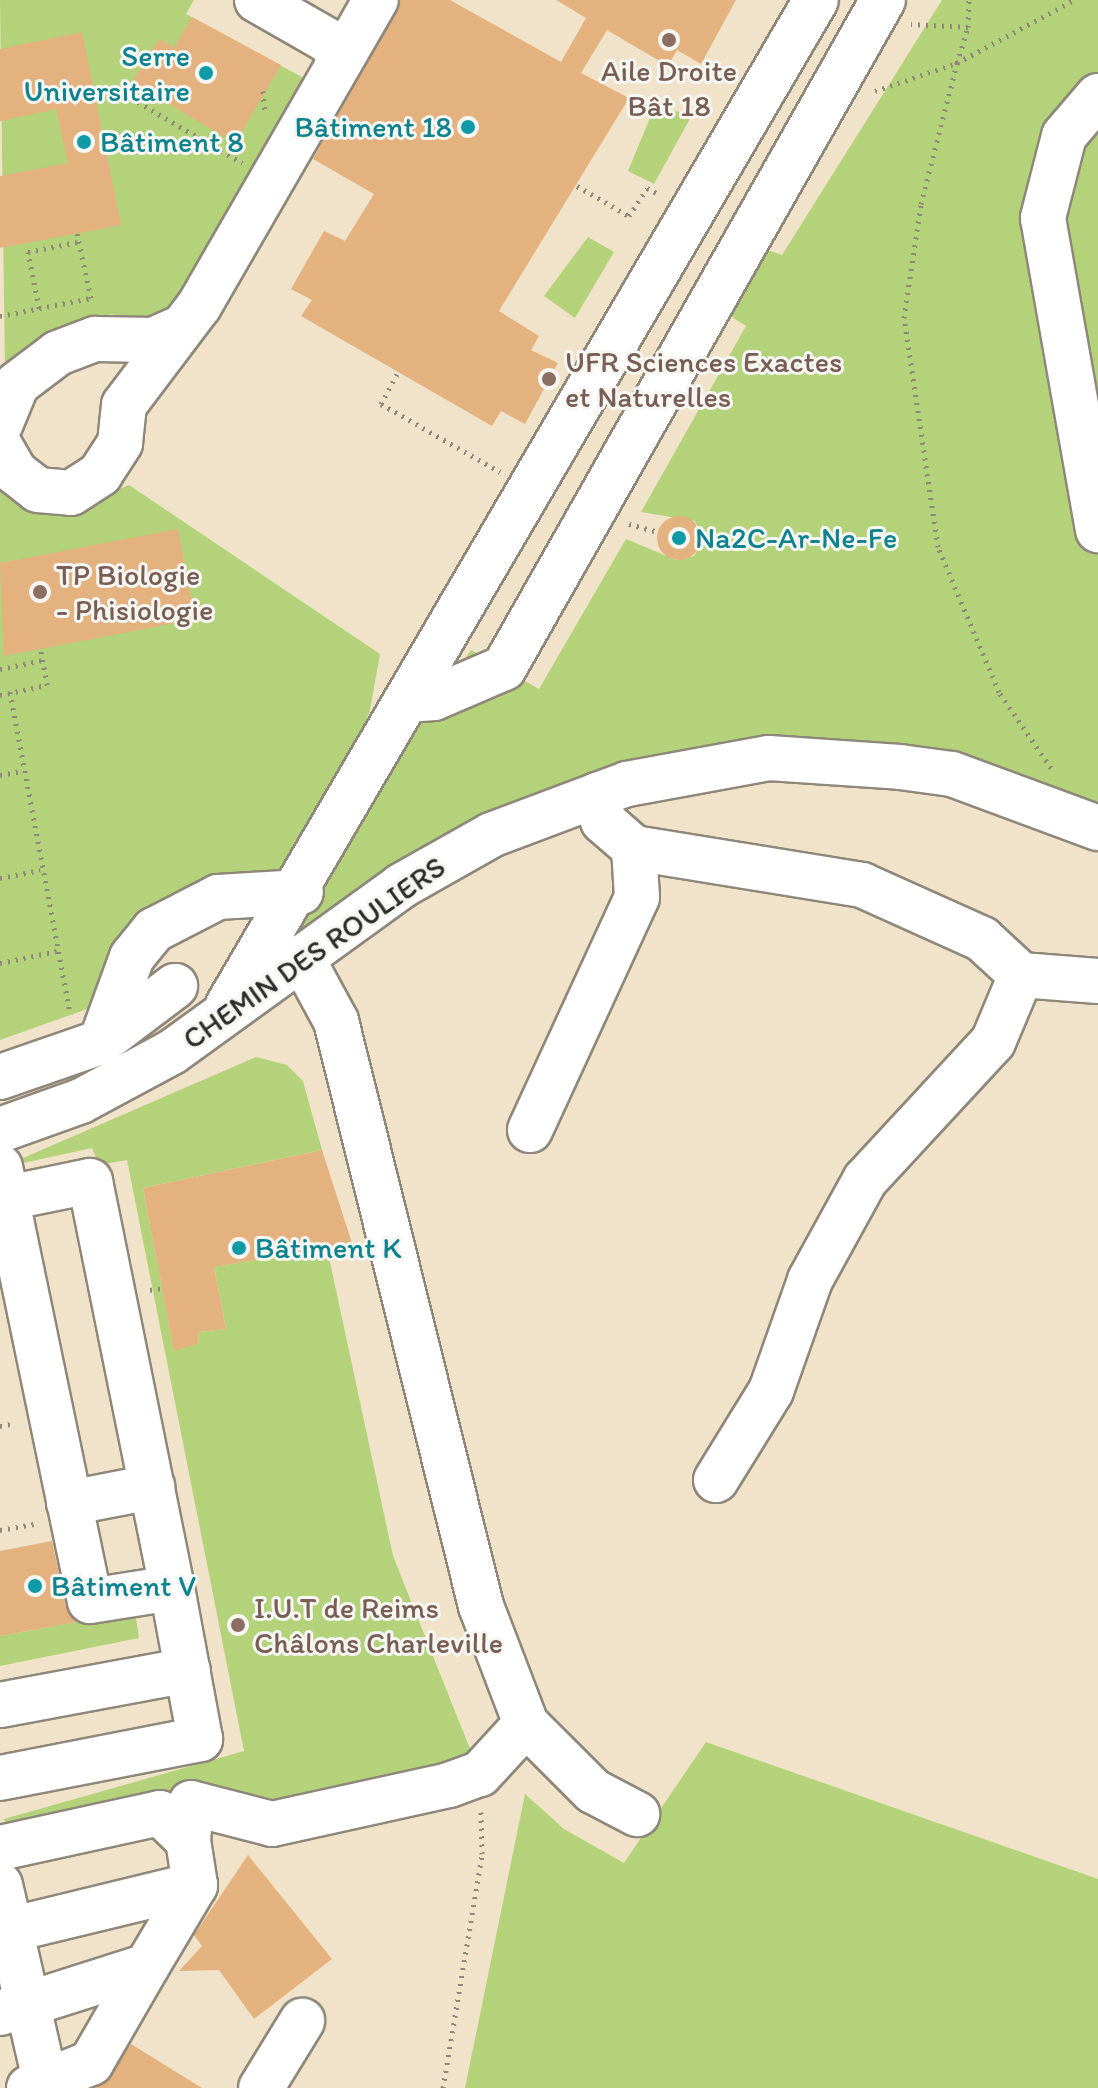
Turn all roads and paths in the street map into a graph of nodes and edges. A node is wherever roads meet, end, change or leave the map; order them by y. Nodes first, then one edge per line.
1 (257, 0) edge
2 (376, 0) edge
3 (816, 0) edge
4 (969, 0) edge
5 (1074, 0) edge
6 (877, 11) edge
7 (968, 27) junction
8 (340, 61) junction
9 (957, 63) junction
10 (929, 78) dead end
11 (263, 91) dead end
12 (124, 94) dead end
13 (1098, 96) edge
14 (265, 120) dead end
15 (270, 179) junction
16 (577, 186) dead end
17 (629, 216) dead end
18 (77, 233) dead end
19 (77, 242) junction
20 (39, 308) junction
21 (0, 316) edge
22 (178, 329) junction
23 (397, 374) dead end
24 (0, 425) edge
25 (0, 446) edge
26 (532, 490) junction
27 (1098, 530) edge
28 (41, 650) dead end
29 (43, 660) junction
30 (0, 669) edge
31 (10, 692) junction
32 (0, 695) edge
33 (407, 700) junction
34 (23, 771) junction
35 (1057, 771) dead end
36 (0, 775) edge
37 (598, 794) junction
38 (1098, 828) edge
39 (634, 848) junction
40 (40, 870) junction
41 (0, 878) edge
42 (301, 892) junction
43 (57, 951) junction
44 (304, 962) junction
45 (0, 963) edge
46 (1021, 975) junction
47 (1098, 981) edge
48 (175, 986) dead end
49 (214, 1027) junction
50 (90, 1048) junction
51 (0, 1077) edge
52 (0, 1130) edge
53 (530, 1130) dead end
54 (3, 1182) edge
55 (716, 1480) dead end
56 (152, 1487) junction
57 (69, 1503) junction
58 (172, 1588) junction
59 (188, 1670) junction
60 (0, 1705) edge
61 (526, 1724) junction
62 (480, 1774) junction
63 (0, 1778) edge
64 (637, 1814) dead end
65 (188, 1840) junction
66 (0, 1848) edge
67 (0, 1885) edge
68 (195, 1885) junction
69 (6, 1929) edge
70 (147, 1966) junction
71 (14, 2006) edge
72 (302, 2021) dead end
73 (37, 2084) edge
74 (261, 2088) edge
75 (443, 2088) edge

1 - 8 street
2 - 8 street
3 - 26 street
4 - 7 path
5 - 9 path
6 - 7 path
6 - 33 street
7 - 9 path
8 - 15 street
9 - 10 path
9 - 35 path
11 - 14 path
12 - 15 path
13 - 27 street
15 - 22 street
16 - 17 path
18 - 19 path
19 - 20 path
19 - 20 path
20 - 21 path
22 - 24 street
22 - 25 street
23 - 26 path
26 - 33 street
28 - 29 path
29 - 30 path
29 - 31 path
31 - 32 path
31 - 34 path
33 - 42 street
34 - 36 path
34 - 40 path
37 - 38 street, CHEMIN DES ROULIERS
37 - 39 street
37 - 44 street, CHEMIN DES ROULIERS
39 - 46 street
39 - 53 street
40 - 41 path
40 - 43 path
42 - 49 street
42 - 50 street
43 - 45 path
43 - 50 path
44 - 49 street, CHEMIN DES ROULIERS
44 - 61 street
46 - 47 street
46 - 55 street
48 - 50 street
49 - 52 street, CHEMIN DES ROULIERS
50 - 51 street
54 - 56 street
54 - 57 street
56 - 57 street
56 - 58 street
57 - 58 street
58 - 59 street
59 - 60 street
59 - 63 street
61 - 62 street
61 - 64 street
62 - 65 street
62 - 75 path
65 - 66 street
65 - 68 street
67 - 69 street
68 - 69 street
68 - 70 street
69 - 71 street
70 - 71 street
70 - 73 street
71 - 73 street
72 - 74 street

